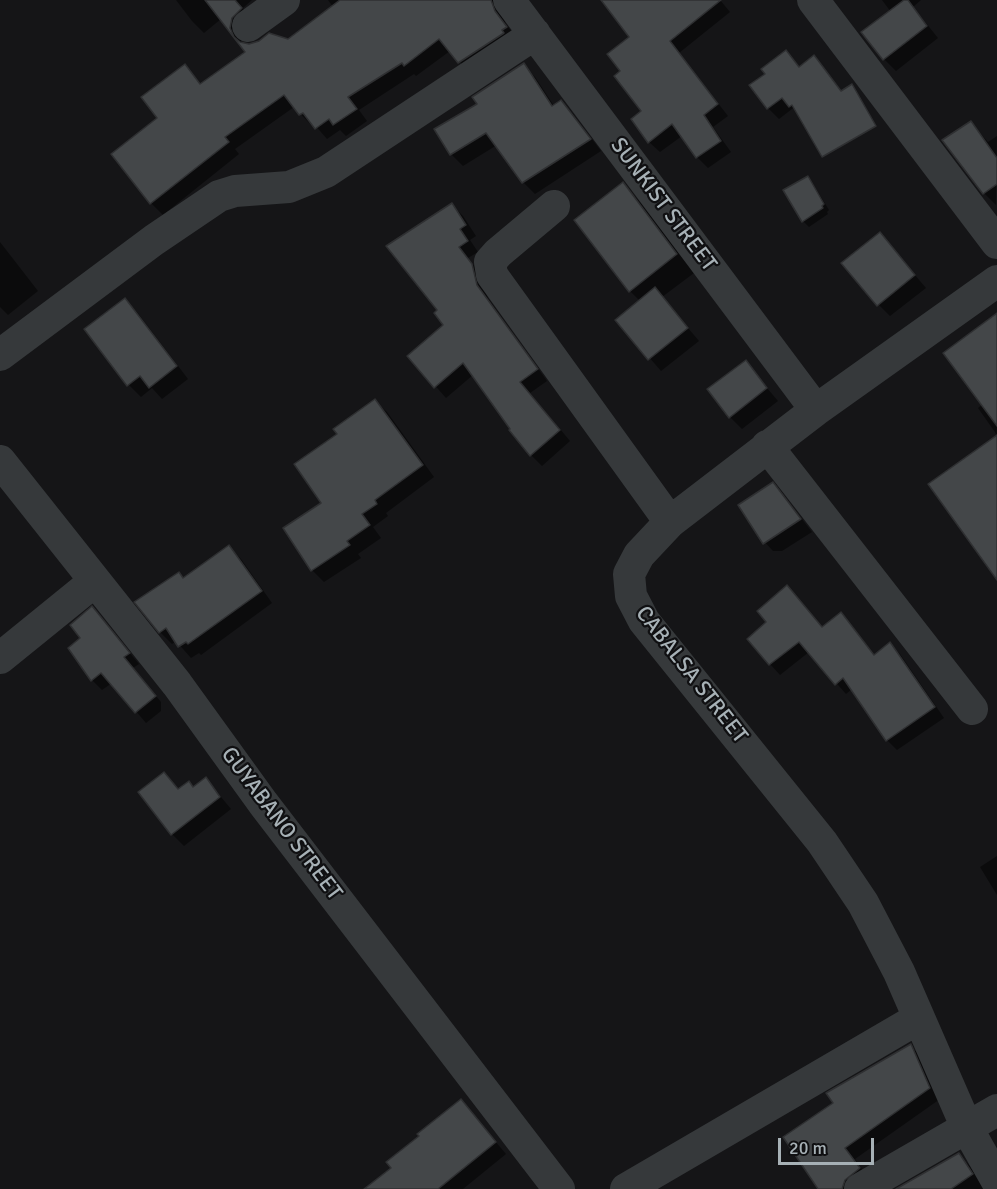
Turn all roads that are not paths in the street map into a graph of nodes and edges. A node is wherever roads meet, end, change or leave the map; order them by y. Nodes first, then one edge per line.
1 (285, 0) edge
2 (509, 0) edge
3 (813, 0) edge
4 (248, 26) dead end
5 (535, 34) junction
6 (554, 206) dead end
7 (997, 243) edge
8 (997, 281) edge
9 (0, 355) edge
10 (816, 410) junction
11 (767, 446) junction
12 (0, 461) edge
13 (670, 522) junction
14 (95, 581) junction
15 (0, 658) edge
16 (972, 709) dead end
17 (919, 1018) junction
18 (997, 1110) edge
19 (967, 1128) junction
20 (997, 1181) edge
21 (559, 1189) edge
22 (626, 1189) edge
23 (860, 1189) edge

1 - 4 street
2 - 5 street, SUNKIST STREET
3 - 7 street
5 - 9 street
5 - 10 street, SUNKIST STREET
6 - 13 street
8 - 10 street, CABALSA STREET
10 - 11 street, CABALSA STREET
11 - 13 street, CABALSA STREET
11 - 16 street
12 - 14 street, GUYABANO STREET
13 - 17 street, CABALSA STREET
14 - 15 street
14 - 21 street, GUYABANO STREET
17 - 19 street, CABALSA STREET
17 - 22 street
18 - 19 street
19 - 20 street, CABALSA STREET
19 - 23 street

